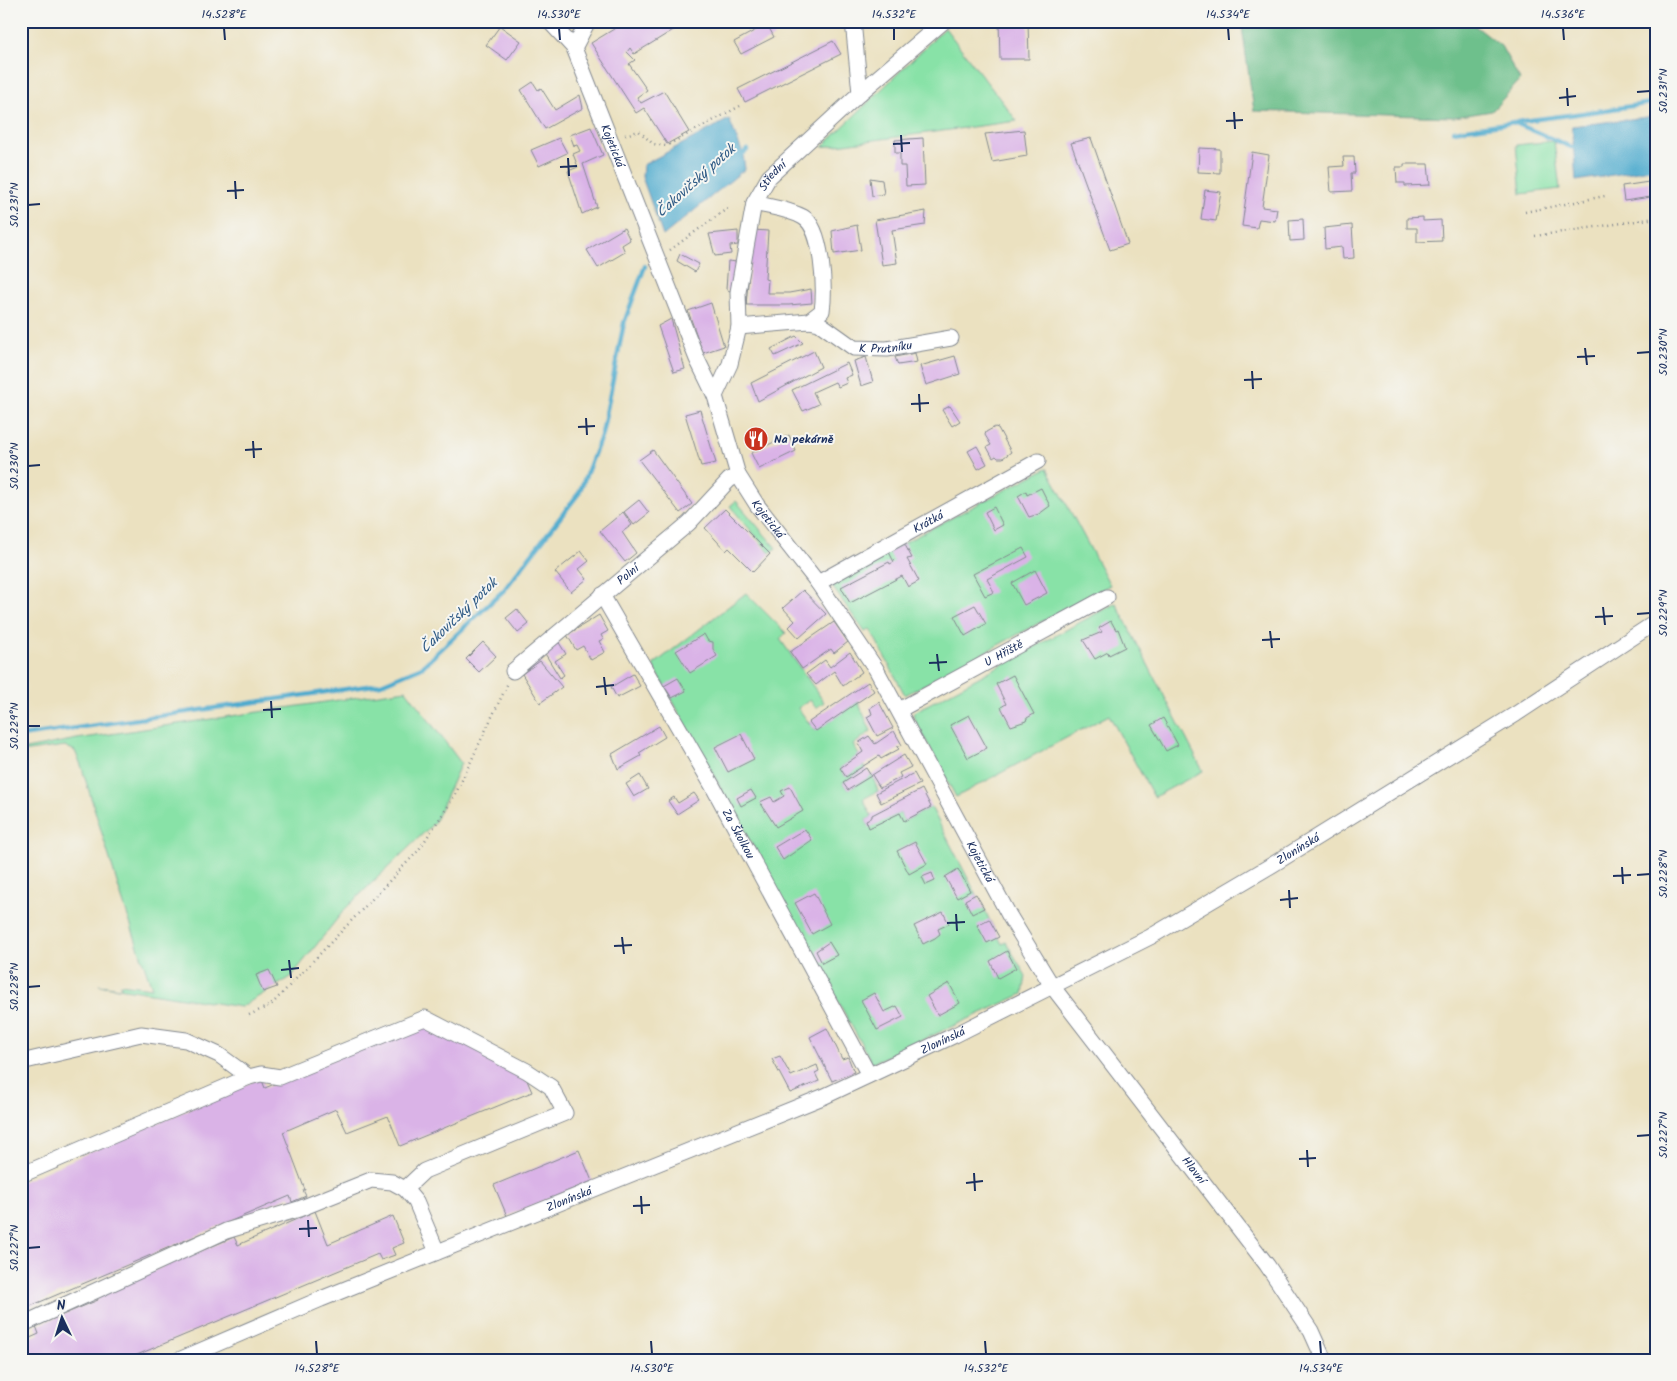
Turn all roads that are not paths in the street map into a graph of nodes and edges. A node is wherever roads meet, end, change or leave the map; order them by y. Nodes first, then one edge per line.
1 (549, 21) edge
2 (588, 21) edge
3 (853, 21) edge
4 (944, 21) edge
5 (574, 48) junction
6 (860, 93) junction
7 (754, 203) junction
8 (809, 321) junction
9 (739, 327) junction
10 (951, 338) dead end
11 (715, 396) junction
12 (1038, 461) dead end
13 (738, 475) junction
14 (818, 583) junction
15 (602, 595) junction
16 (1107, 597) dead end
17 (1656, 622) edge
18 (514, 670) road end
19 (899, 710) junction
20 (1052, 986) junction
21 (21, 1062) edge
22 (869, 1075) junction
23 (248, 1077) junction
24 (21, 1175) edge
25 (406, 1189) junction
26 (437, 1252) junction
27 (21, 1324) edge
28 (180, 1360) edge
29 (1324, 1360) edge

1 - 5 street, Kojetická
2 - 5 street
3 - 6 street
4 - 6 street, Střední
5 - 11 street, Kojetická
6 - 7 street, Střední
7 - 8 street
7 - 9 street, Střední
8 - 9 street, K Prutníku
8 - 10 street, K Prutníku
9 - 11 street, Střední
11 - 13 street, Kojetická
12 - 14 street, Krátká
13 - 14 street, Kojetická
13 - 15 street, Polní
14 - 19 street, Kojetická
15 - 18 street, Polní
15 - 22 street, Za Školkou
16 - 19 street, U Hřiště
17 - 20 street, Zlonínská
19 - 20 street, Kojetická
20 - 22 street, Zlonínská
20 - 29 street, Hlavní
21 - 23 street
22 - 26 street, Zlonínská
23 - 24 street
23 - 25 street
25 - 26 street
25 - 27 street
26 - 28 street, Zlonínská

